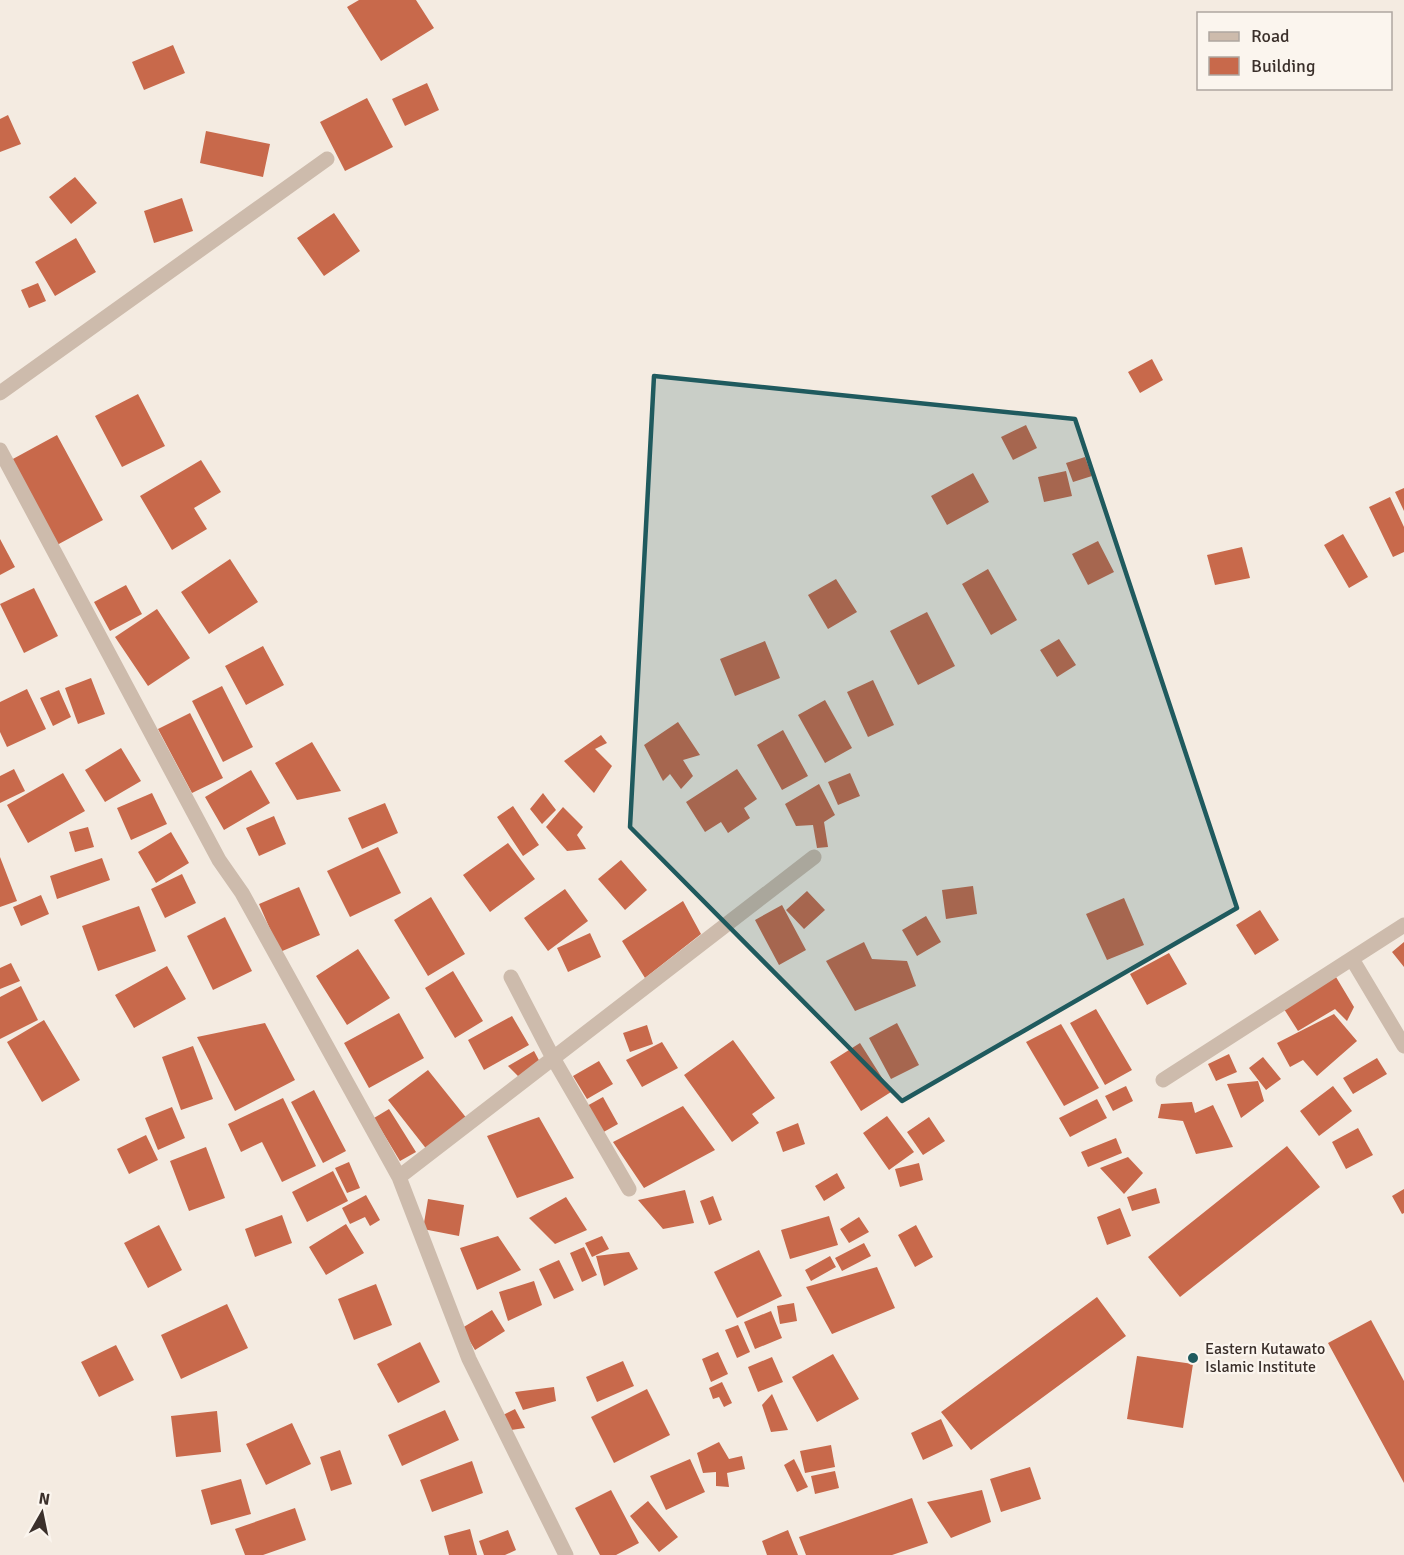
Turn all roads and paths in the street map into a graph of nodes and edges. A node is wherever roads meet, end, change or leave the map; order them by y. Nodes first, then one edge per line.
1 (327, 159) dead end
2 (0, 393) edge
3 (0, 450) edge
4 (814, 857) dead end
5 (1404, 925) edge
6 (1352, 959) junction
7 (511, 977) dead end
8 (1404, 1046) edge
9 (553, 1058) junction
10 (1163, 1080) dead end
11 (399, 1177) junction
12 (628, 1189) dead end
13 (566, 1555) edge

1 - 2 street
3 - 11 street
4 - 9 street
5 - 6 street
6 - 8 street
6 - 10 street
7 - 9 street
9 - 11 street
9 - 12 street
11 - 13 street

